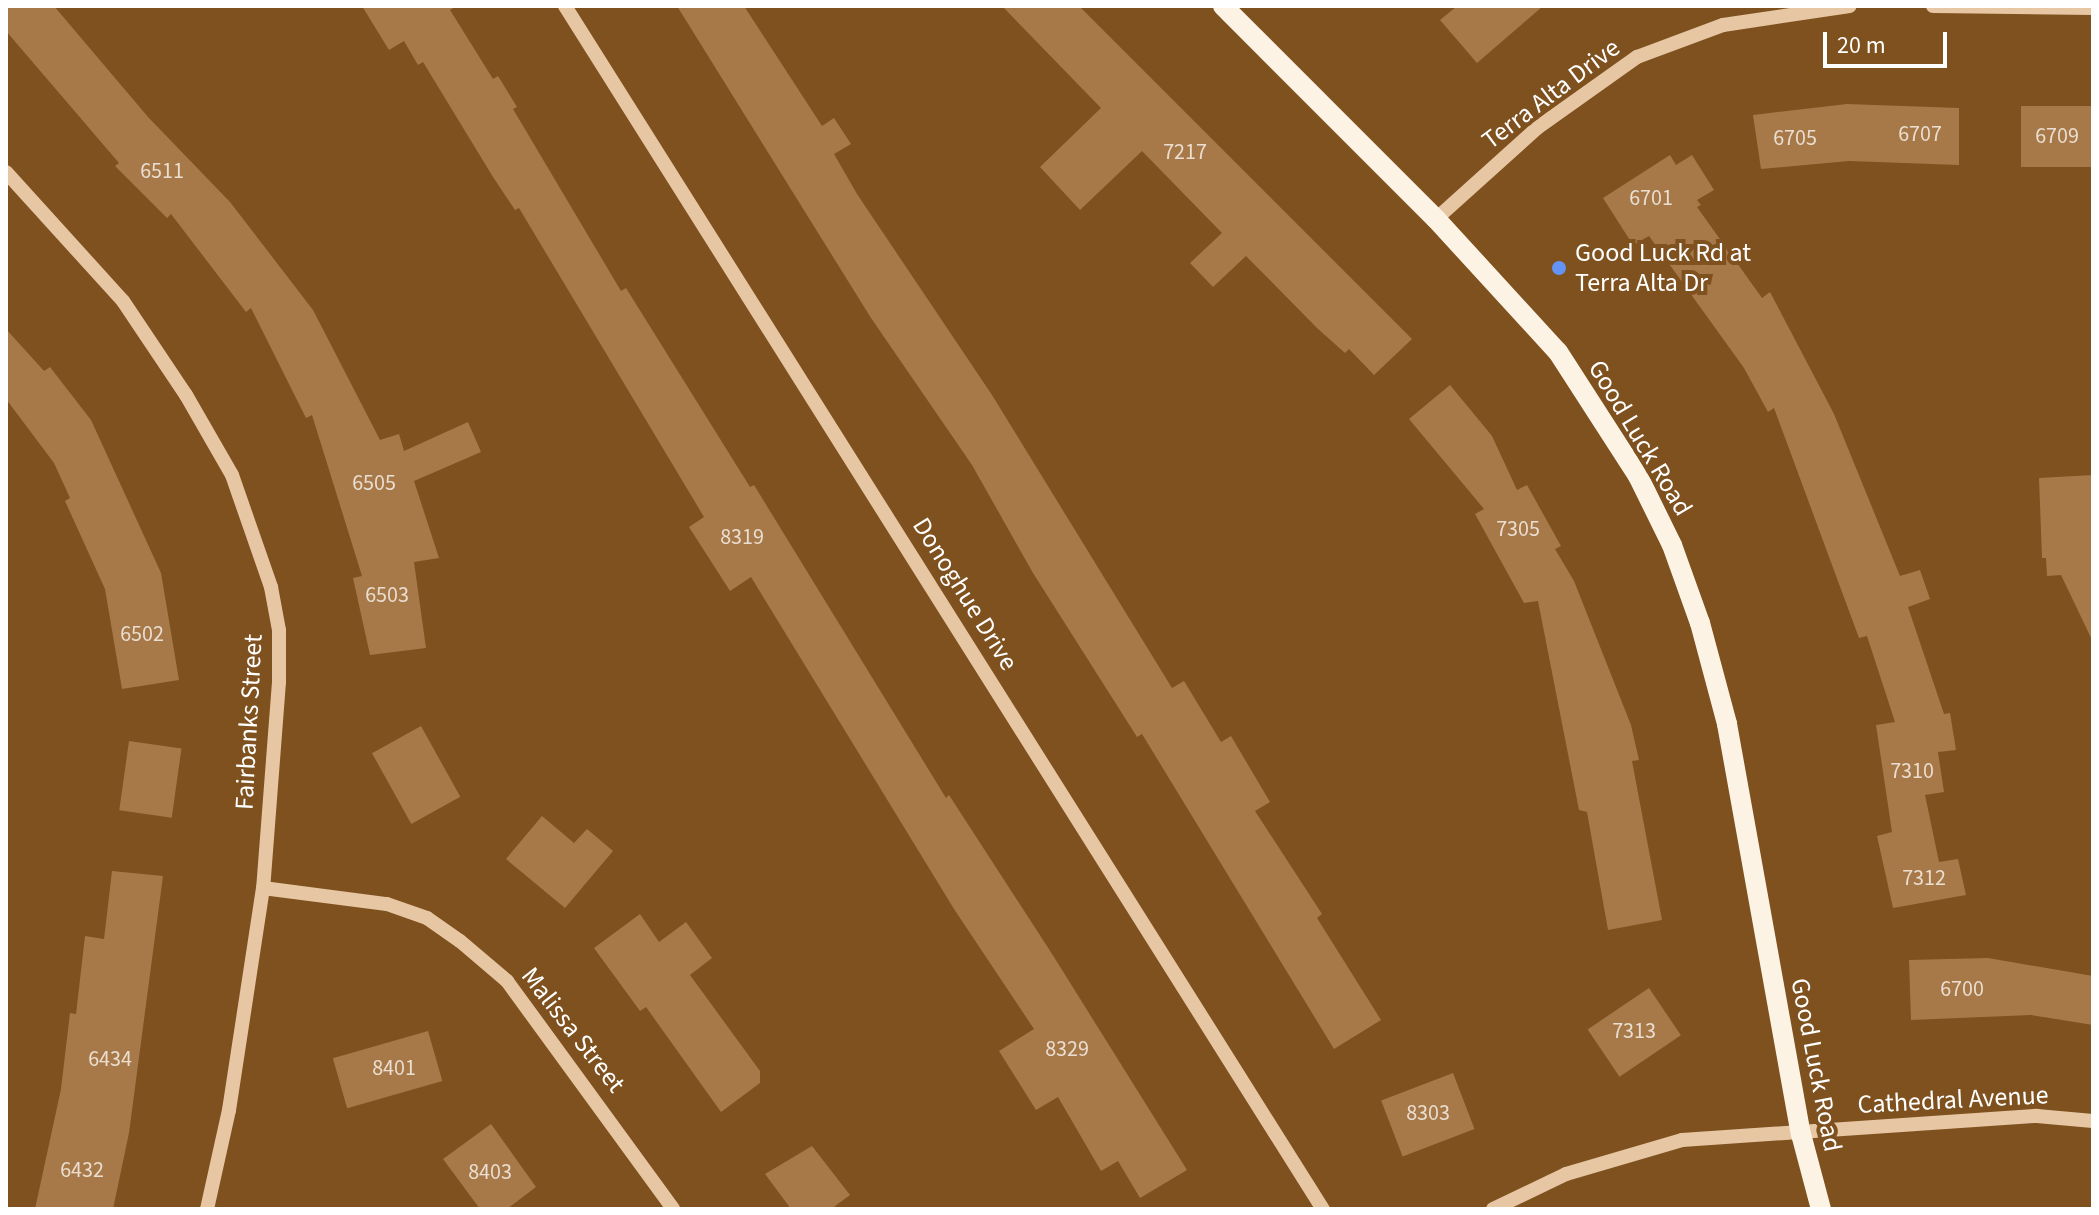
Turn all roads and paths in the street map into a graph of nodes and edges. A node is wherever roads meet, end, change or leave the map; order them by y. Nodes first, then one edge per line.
1 (565, 6) edge
2 (1223, 6) edge
3 (1850, 6) edge
4 (1933, 6) edge
5 (2093, 8) edge
6 (6, 172) edge
7 (1436, 219) junction
8 (263, 888) junction
9 (2093, 1121) edge
10 (1801, 1134) junction
11 (207, 1209) edge
12 (673, 1209) edge
13 (1323, 1209) edge
14 (1493, 1209) edge
15 (1821, 1209) edge

1 - 13 street, Donoghue Drive
2 - 7 main road, Good Luck Road
3 - 7 street, Terra Alta Drive
4 - 5 street
6 - 8 street, Fairbanks Street
7 - 10 main road, Good Luck Road
8 - 11 street, Fairbanks Street
8 - 12 street, Malissa Street
9 - 10 street, Cathedral Avenue
10 - 14 street, Cathedral Avenue
10 - 15 main road, Good Luck Road

